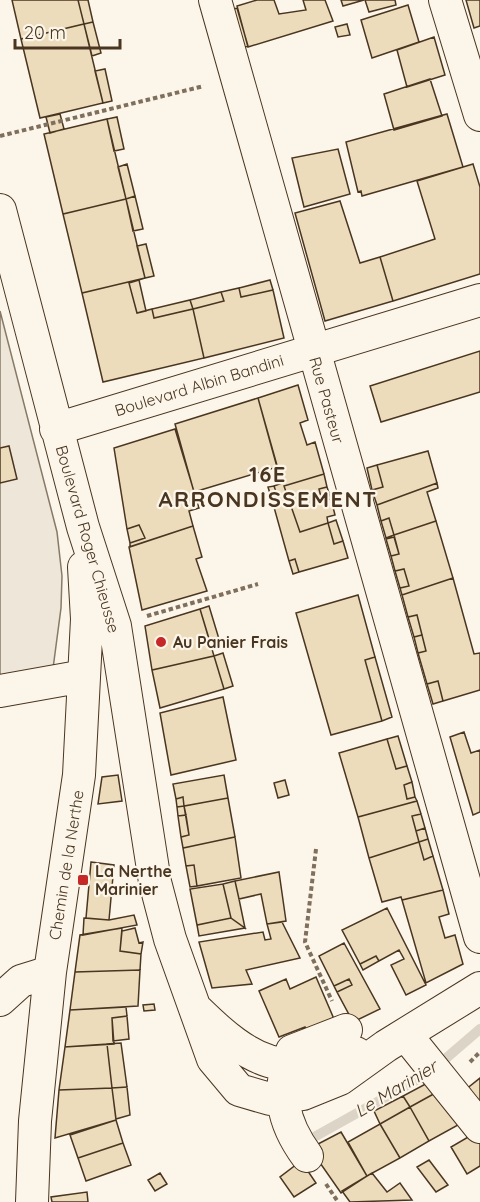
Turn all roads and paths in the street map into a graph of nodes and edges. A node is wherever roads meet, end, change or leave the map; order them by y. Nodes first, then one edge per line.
1 (215, 0) edge
2 (445, 0) edge
3 (470, 49) edge
4 (236, 78) junction
5 (480, 114) edge
6 (0, 136) edge
7 (0, 210) edge
8 (480, 300) edge
9 (312, 350) junction
10 (56, 429) junction
11 (83, 527) junction
12 (258, 584) dead end
13 (144, 617) dead end
14 (84, 676) junction
15 (0, 691) edge
16 (316, 849) dead end
17 (480, 937) edge
18 (50, 972) junction
19 (480, 988) edge
20 (329, 993) dead end
21 (0, 1000) edge
22 (197, 1010) junction
23 (346, 1030) dead end
24 (396, 1040) junction
25 (286, 1065) junction
26 (284, 1098) junction
27 (480, 1127) edge
28 (307, 1156) dead end
29 (32, 1202) edge

1 - 4 street, Rue Pasteur
2 - 3 street
3 - 5 street
4 - 6 path
4 - 9 street, Rue Pasteur
7 - 10 street, Boulevard Roger Chieusse
8 - 9 street, Boulevard Albin Bandini
9 - 10 street, Boulevard Albin Bandini
9 - 17 street, Rue Pasteur
10 - 11 street, Boulevard Roger Chieusse
11 - 14 street, Chemin de la Nerthe
11 - 22 street, Boulevard Roger Chieusse
12 - 13 path
14 - 15 street
14 - 18 street, Chemin de la Nerthe
16 - 20 path
18 - 21 street
18 - 29 street, Chemin de la Nerthe
19 - 24 street, Boulevard Roger Chieusse
22 - 25 street, Boulevard Roger Chieusse
22 - 26 street, Boulevard Roger Chieusse
23 - 25 street
24 - 25 street, Boulevard Roger Chieusse
24 - 26 street, Boulevard Roger Chieusse
24 - 27 street
25 - 26 street
26 - 28 street

